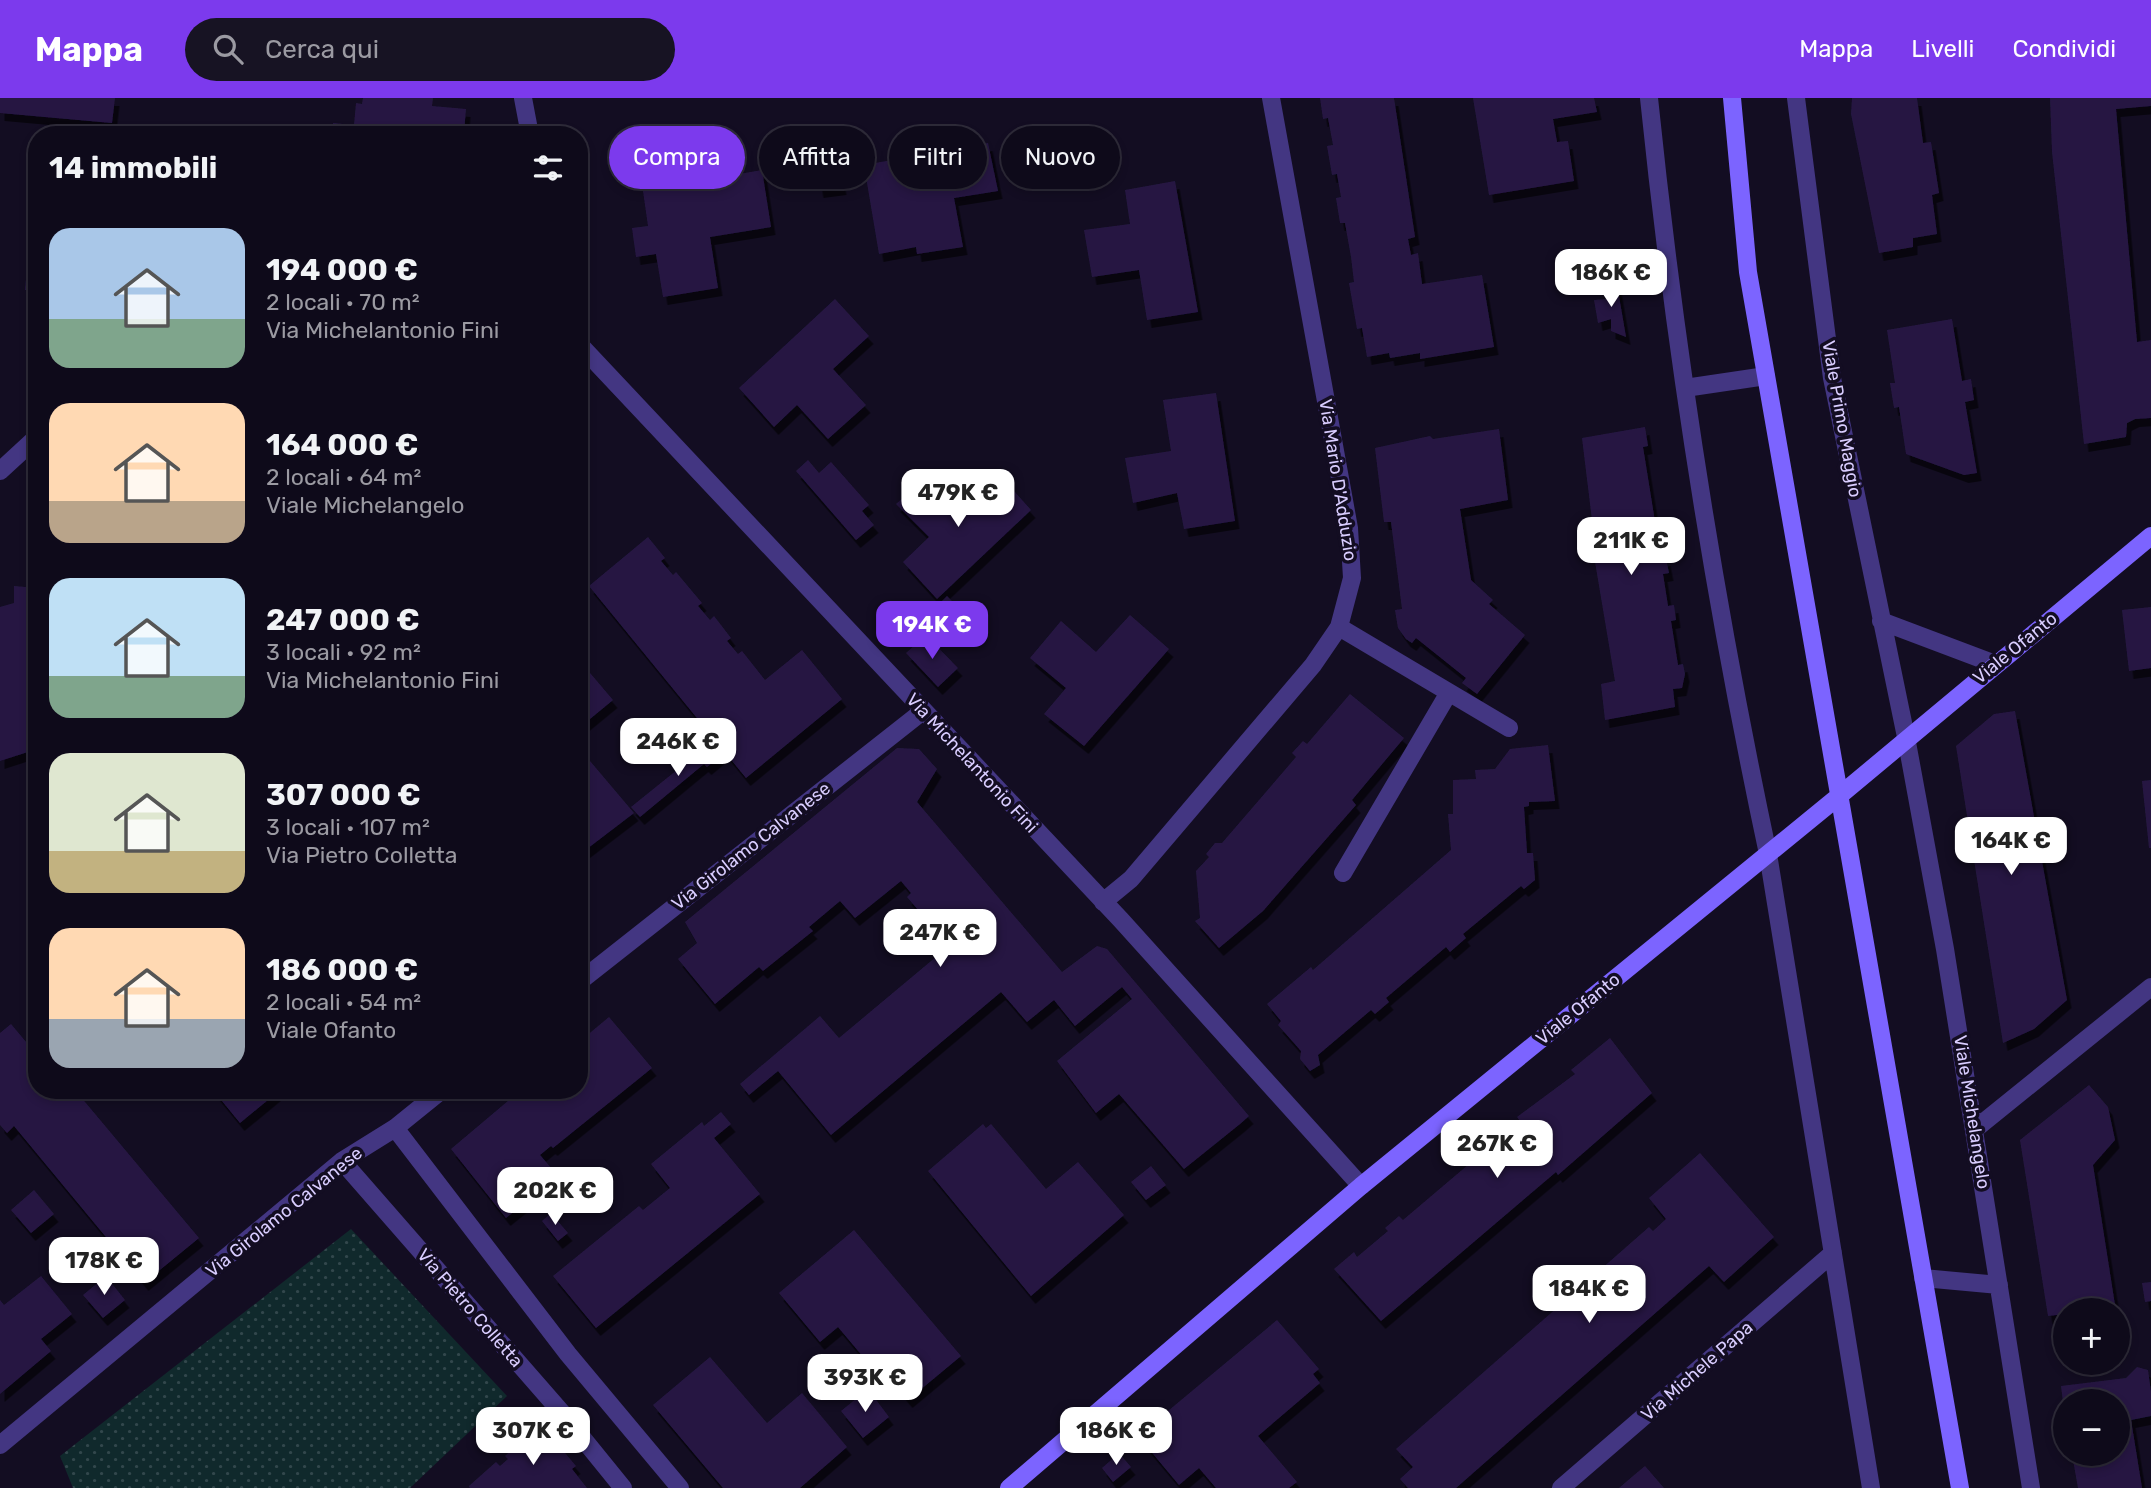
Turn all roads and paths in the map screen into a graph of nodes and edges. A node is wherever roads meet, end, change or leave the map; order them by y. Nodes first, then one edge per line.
1 (523, 98) edge
2 (1271, 98) edge
3 (1649, 98) edge
4 (1732, 98) edge
5 (1796, 98) edge
6 (528, 126) edge
7 (588, 354) edge
8 (1766, 376) junction
9 (1685, 388) junction
10 (28, 445) edge
11 (0, 471) edge
12 (2151, 536) edge
13 (1881, 621) junction
14 (1339, 627) junction
15 (1995, 664) junction
16 (1448, 695) junction
17 (923, 711) junction
18 (1509, 728) dead end
19 (1906, 737) junction
20 (1839, 796) junction
21 (1768, 854) junction
22 (1343, 873) dead end
23 (1103, 902) junction
24 (588, 975) edge
25 (2151, 987) edge
26 (431, 1099) edge
27 (395, 1128) junction
28 (1974, 1130) junction
29 (342, 1161) junction
30 (1361, 1186) junction
31 (1833, 1253) junction
32 (1923, 1278) junction
33 (1999, 1285) junction
34 (0, 1445) edge
35 (623, 1488) edge
36 (680, 1488) edge
37 (1009, 1488) edge
38 (1561, 1488) edge
39 (1871, 1488) edge
40 (1959, 1488) edge
41 (2031, 1488) edge

1 - 6 street
2 - 14 street, Via Mario D'Adduzio
3 - 9 street
4 - 8 main road
5 - 13 street, Viale Primo Maggio
7 - 17 street, Via Michelantonio Fini
8 - 9 street
8 - 20 main road
9 - 21 street
10 - 11 street
12 - 15 main road, Viale Ofanto
13 - 15 street
13 - 19 street, Viale Primo Maggio
14 - 16 street
14 - 23 street, Via Mario D'Adduzio
15 - 19 main road, Viale Ofanto
16 - 18 street
16 - 22 street
17 - 23 street, Via Michelantonio Fini
17 - 24 street, Via Girolamo Calvanese
19 - 20 main road, Viale Ofanto
19 - 28 street, Viale Michelangelo
20 - 21 main road, Viale Ofanto
20 - 32 main road
21 - 30 main road, Viale Ofanto
21 - 31 street
23 - 30 street, Via Michelantonio Fini
25 - 28 street
26 - 27 street, Via Girolamo Calvanese
27 - 29 street, Via Girolamo Calvanese
27 - 36 street
28 - 33 street, Viale Michelangelo
29 - 34 street, Via Girolamo Calvanese
29 - 35 street, Via Pietro Colletta
30 - 37 main road, Viale Ofanto
31 - 38 street, Via Michele Papa
31 - 39 street
32 - 33 street
32 - 40 main road
33 - 41 street, Viale Michelangelo

